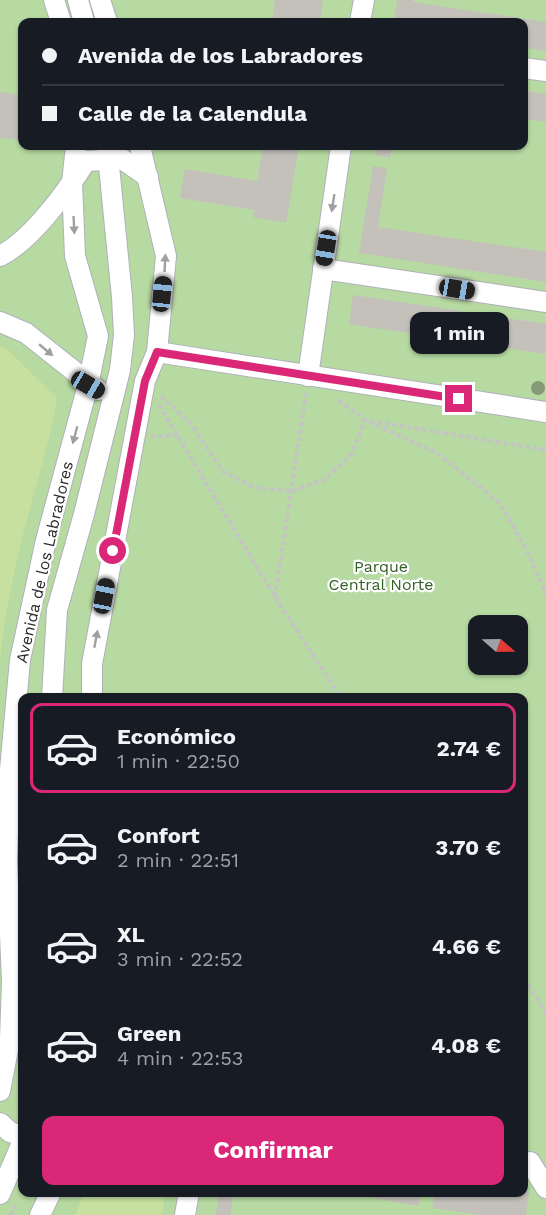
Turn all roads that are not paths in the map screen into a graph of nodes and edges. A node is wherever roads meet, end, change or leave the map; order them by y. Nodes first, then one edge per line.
1 (54, 0) edge
2 (78, 0) edge
3 (100, 0) edge
4 (364, 0) edge
5 (60, 18) edge
6 (83, 18) edge
7 (106, 18) edge
8 (361, 18) edge
9 (528, 69) edge
10 (546, 71) edge
11 (76, 150) edge
12 (141, 150) edge
13 (340, 150) edge
14 (108, 152) edge
15 (148, 177) junction
16 (72, 183) junction
17 (0, 256) edge
18 (322, 269) junction
19 (546, 302) edge
20 (0, 322) edge
21 (157, 352) junction
22 (308, 376) junction
23 (145, 381) junction
24 (88, 385) junction
25 (115, 392) junction
26 (546, 412) edge
27 (52, 693) edge
28 (92, 693) edge
29 (8, 708) edge
30 (4, 870) edge
31 (12, 982) edge
32 (0, 1091) edge
33 (0, 1123) edge
34 (18, 1135) edge
35 (18, 1152) edge
36 (533, 1162) edge
37 (546, 1188) edge
38 (0, 1194) edge
39 (49, 1197) edge
40 (188, 1197) edge
41 (40, 1215) edge
42 (185, 1215) edge

1 - 5 street
2 - 6 street
3 - 7 street
4 - 8 street
9 - 10 street
11 - 16 street, Avenida de los Labradores
12 - 15 street
13 -> 18 street
14 - 15 street
14 - 16 street
14 - 25 street
21 -> 15 street
16 - 17 street
16 -> 24 street, Avenida de los Labradores
18 - 19 street
18 - 22 street
20 -> 24 street
21 - 22 street
21 - 23 street
22 - 26 street
23 - 25 street
28 -> 23 street
24 - 25 street
24 -> 29 street, Avenida de los Labradores
25 - 27 street
29 - 30 street, Avenida de los Labradores
30 - 31 street, Avenida de los Labradores
31 - 32 street, Avenida de los Labradores
33 - 34 street
35 - 38 street
36 - 37 street
39 - 41 street
40 - 42 street

